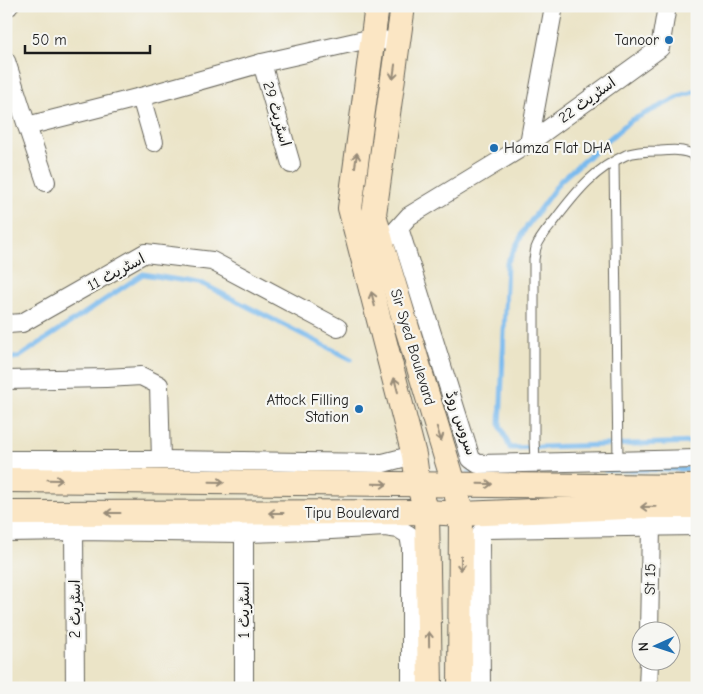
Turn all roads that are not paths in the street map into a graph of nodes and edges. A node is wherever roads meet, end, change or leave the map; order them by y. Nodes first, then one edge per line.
1 (377, 6) edge
2 (403, 6) edge
3 (554, 6) edge
4 (667, 6) edge
5 (373, 38) junction
6 (398, 43) junction
7 (6, 61) edge
8 (262, 63) junction
9 (141, 97) junction
10 (27, 126) junction
11 (154, 142) dead end
12 (529, 143) junction
13 (614, 162) junction
14 (697, 163) edge
15 (291, 164) dead end
16 (46, 182) dead end
17 (399, 228) junction
18 (382, 245) junction
19 (6, 321) edge
20 (338, 328) dead end
21 (6, 380) edge
22 (414, 455) junction
23 (618, 455) junction
24 (535, 457) junction
25 (697, 459) edge
26 (6, 460) edge
27 (161, 460) junction
28 (6, 480) edge
29 (418, 484) junction
30 (454, 484) junction
31 (697, 486) edge
32 (697, 506) edge
33 (427, 512) junction
34 (6, 513) edge
35 (462, 514) junction
36 (313, 522) junction
37 (651, 526) junction
38 (697, 526) edge
39 (74, 531) junction
40 (6, 532) edge
41 (244, 533) junction
42 (649, 622) edge
43 (649, 672) edge
44 (75, 688) edge
45 (244, 688) edge
46 (411, 688) edge
47 (430, 688) edge
48 (460, 688) edge
49 (480, 688) edge
50 (648, 688) edge

1 - 5 street, Sir Syed Boulevard
2 - 6 street, Sir Syed Boulevard
3 - 12 street
4 - 12 street, اسٹریٹ 22
5 - 6 street
5 - 8 street
22 -> 5 street, Sir Syed Boulevard
6 -> 18 street, Sir Syed Boulevard
7 - 10 street
8 - 9 street
8 - 15 street, اسٹریٹ 29
9 - 10 street
9 - 11 street
10 - 16 street
12 - 17 street, اسٹریٹ 22
13 - 14 lane
13 - 23 lane
13 - 24 lane
17 - 18 street, اسٹریٹ 22
17 - 24 street, سروس روڈ
18 -> 30 street, Sir Syed Boulevard
19 - 20 street, اسٹریٹ 11
21 - 27 street
22 - 27 street
22 - 29 street, Sir Syed Boulevard
23 - 24 street, سروس روڈ
23 - 25 street, سروس روڈ
26 - 27 street
28 -> 29 street, Tipu Boulevard
29 - 30 street, Tipu Boulevard
29 - 33 street, Sir Syed Boulevard
30 -> 31 street, Tipu Boulevard
30 - 35 street, Sir Syed Boulevard
32 -> 35 street, Tipu Boulevard
33 - 35 street, Tipu Boulevard
33 - 36 street, Tipu Boulevard
47 -> 33 street, Sir Syed Boulevard
36 -> 34 street, Tipu Boulevard
35 -> 48 street, Sir Syed Boulevard
36 - 41 street
36 - 46 street
37 - 38 street
37 - 42 street, St 15
37 - 49 street
39 - 40 street
39 - 41 street
39 - 44 street, اسٹریٹ 2
41 - 45 street, اسٹریٹ 1
43 - 50 street

